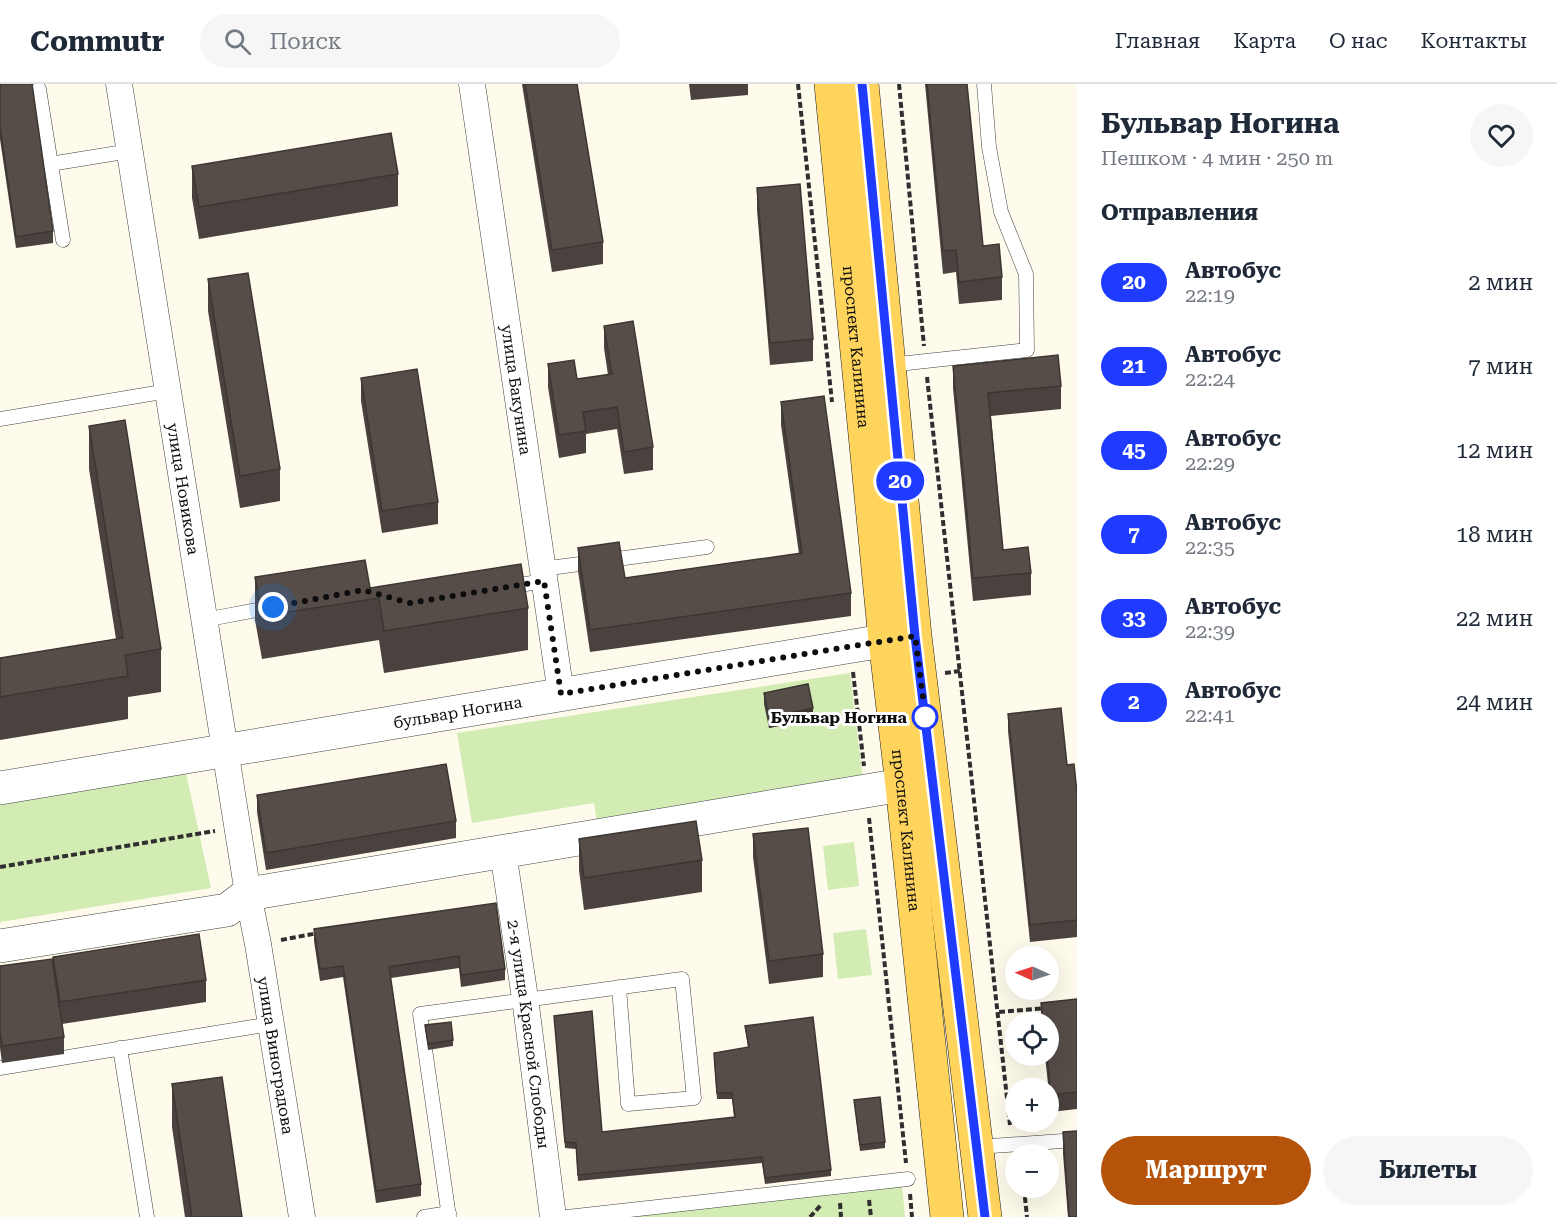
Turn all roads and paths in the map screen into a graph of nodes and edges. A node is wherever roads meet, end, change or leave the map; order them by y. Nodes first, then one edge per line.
1 (119, 84) edge
2 (472, 84) edge
3 (798, 84) edge
4 (831, 84) edge
5 (862, 84) edge
6 (899, 84) edge
7 (984, 84) edge
8 (39, 89) dead end
9 (130, 151) junction
10 (51, 164) junction
11 (63, 240) dead end
12 (925, 362) junction
13 (889, 365) junction
14 (168, 391) junction
15 (833, 410) dead end
16 (0, 419) edge
17 (707, 547) dead end
18 (543, 575) junction
19 (488, 590) edge
20 (284, 605) edge
21 (204, 620) junction
22 (900, 638) junction
23 (850, 646) junction
24 (561, 694) junction
25 (225, 750) junction
26 (902, 785) junction
27 (0, 788) edge
28 (867, 791) junction
29 (237, 828) junction
30 (503, 852) junction
31 (0, 867) edge
32 (248, 894) junction
33 (327, 932) edge
34 (258, 944) junction
35 (0, 946) edge
36 (619, 987) junction
37 (525, 998) junction
38 (1055, 1007) edge
39 (999, 1012) junction
40 (271, 1024) junction
41 (120, 1048) junction
42 (0, 1068) edge
43 (1005, 1078) edge
44 (1077, 1140) edge
45 (976, 1147) junction
46 (908, 1179) junction
47 (1025, 1198) edge
48 (449, 1215) edge
49 (147, 1217) edge
50 (302, 1217) edge
51 (424, 1217) edge
52 (553, 1217) edge
53 (567, 1217) edge
54 (912, 1217) edge
55 (947, 1217) edge
56 (985, 1217) edge
57 (1027, 1217) edge

1 - 9 street, улица Новикова
2 - 18 street, улица Бакунина
3 - 15 path
4 - 22 main road, проспект Калинина
5 - 13 main road, проспект Калинина
6 - 12 path
7 - 12 lane
8 - 10 lane
9 - 10 lane
9 - 14 street, улица Новикова
10 - 11 lane
12 - 13 lane
12 - 39 path
13 - 22 main road, проспект Калинина
14 - 16 lane
14 - 21 street, улица Новикова
17 - 18 lane
18 - 19 lane
18 - 24 street, улица Бакунина
20 - 21 lane
21 - 25 street, улица Новикова
22 - 23 street, бульвар Ногина
22 - 26 main road, проспект Калинина
22 - 45 main road, проспект Калинина
23 - 24 street, бульвар Ногина
23 - 28 path
24 - 25 street, бульвар Ногина
25 - 27 street, бульвар Ногина
25 - 29 street, улица Новикова
26 - 28 street
26 - 55 main road, проспект Калинина
28 - 30 street
28 - 46 path
29 - 31 path
29 - 32 street, улица Новикова
30 - 32 street
30 - 37 street, 2-я улица Красной Слободы
32 - 34 street, улица Виноградова
32 - 35 street
33 - 34 path
34 - 40 street, улица Виноградова
36 - 36 lane
36 - 37 lane
37 - 48 lane
37 - 52 street, 2-я улица Красной Слободы
38 - 39 path
39 - 43 path
40 - 41 lane
40 - 50 street, улица Виноградова
41 - 42 lane
41 - 49 lane
44 - 45 lane
45 - 56 main road, проспект Калинина
46 - 53 lane
46 - 54 path
47 - 57 path
48 - 51 lane

